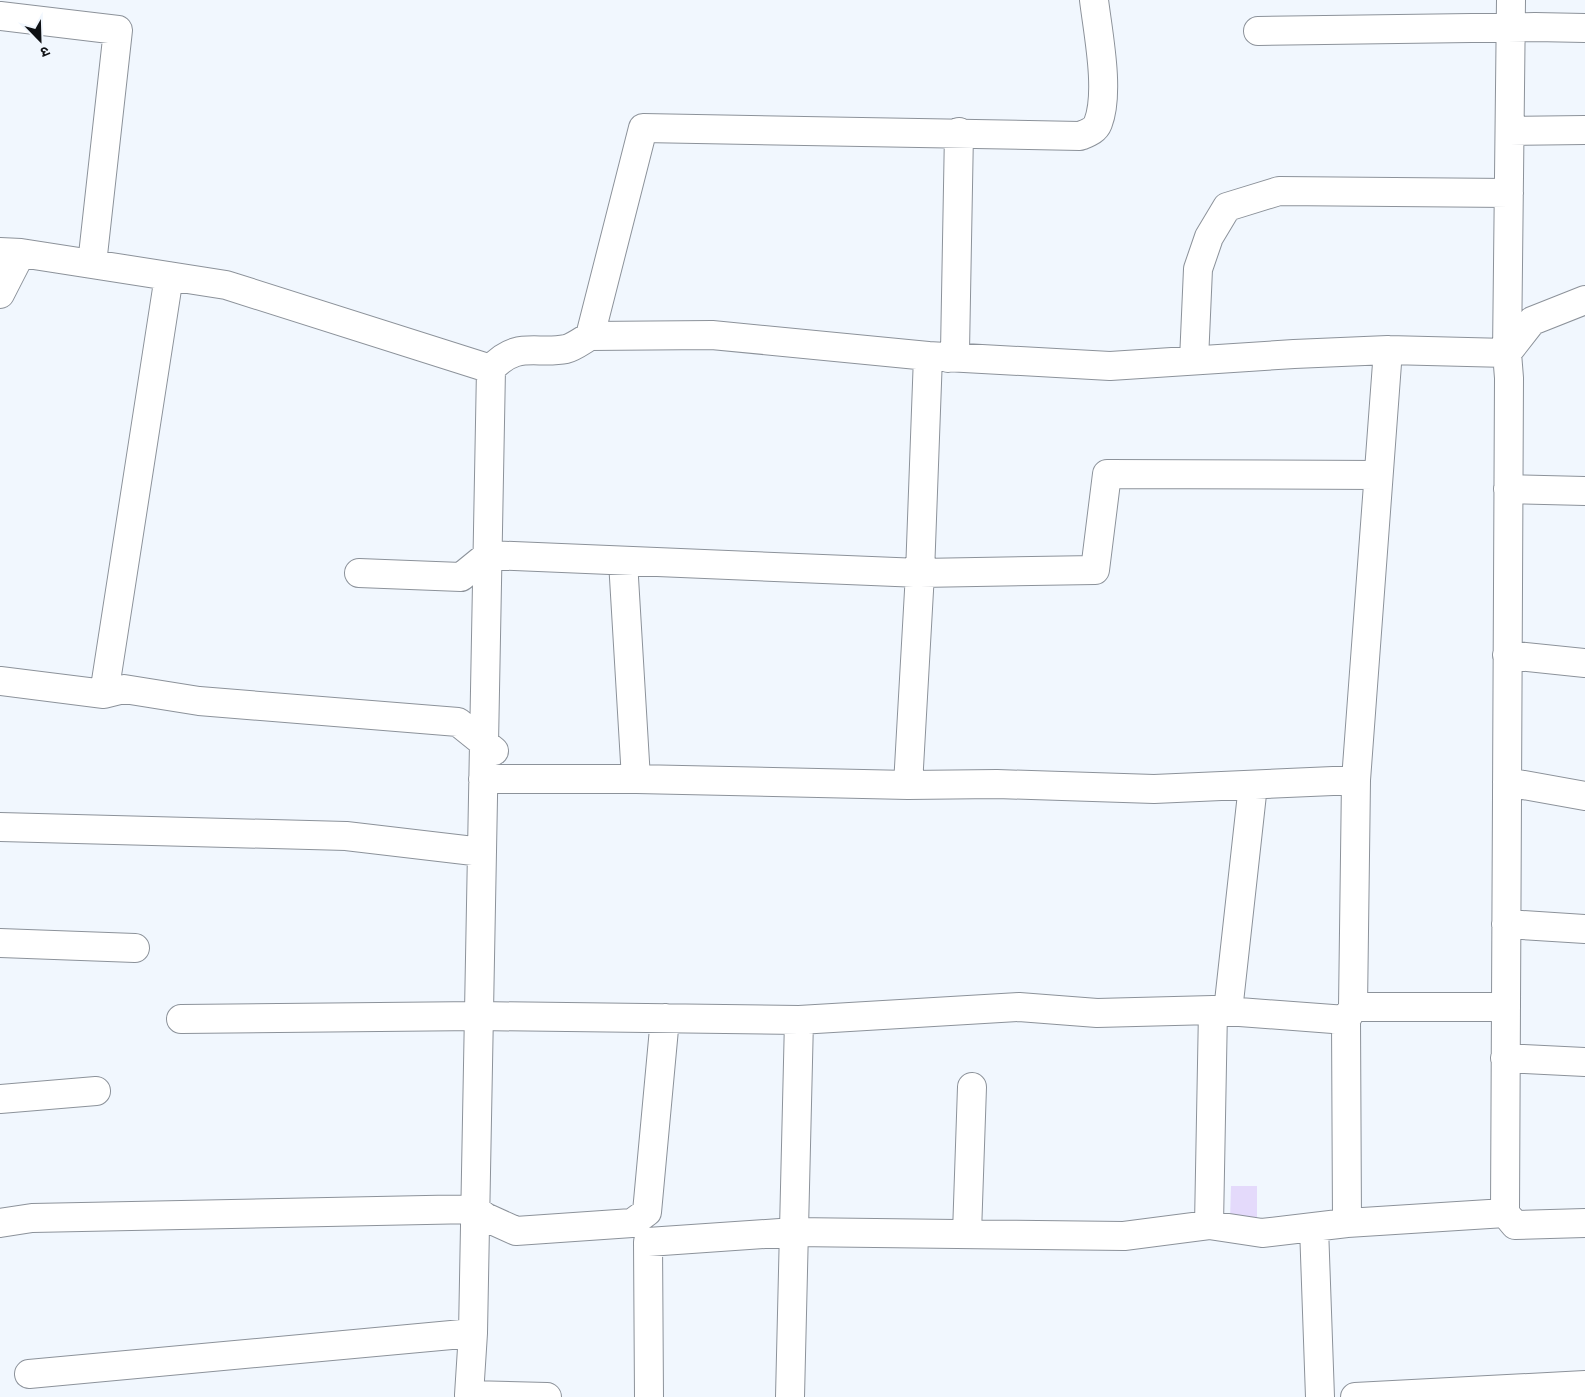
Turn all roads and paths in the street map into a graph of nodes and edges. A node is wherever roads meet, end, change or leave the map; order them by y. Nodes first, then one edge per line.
1 (1094, 0) edge
2 (1511, 0) edge
3 (0, 16) edge
4 (1512, 28) junction
5 (1585, 28) edge
6 (1258, 31) dead end
7 (1585, 130) edge
8 (1510, 131) junction
9 (959, 132) junction
10 (1509, 192) junction
11 (10, 253) edge
12 (92, 264) junction
13 (169, 276) junction
14 (0, 294) edge
15 (1585, 300) edge
16 (590, 336) junction
17 (1388, 350) junction
18 (1506, 353) junction
19 (938, 357) junction
20 (1194, 360) junction
21 (491, 369) junction
22 (1378, 475) junction
23 (1508, 489) junction
24 (1585, 491) edge
25 (488, 555) junction
26 (623, 561) junction
27 (359, 573) dead end
28 (920, 573) junction
29 (1508, 655) junction
30 (1585, 663) edge
31 (0, 681) edge
32 (104, 694) junction
33 (490, 748) junction
34 (636, 779) junction
35 (483, 780) junction
36 (1356, 780) junction
37 (1507, 782) junction
38 (908, 785) junction
39 (1253, 785) junction
40 (1585, 796) edge
41 (0, 827) edge
42 (482, 852) junction
43 (1506, 924) junction
44 (1585, 929) edge
45 (0, 943) edge
46 (135, 948) dead end
47 (1505, 1007) junction
48 (1220, 1011) junction
49 (1350, 1014) junction
50 (479, 1016) junction
51 (665, 1018) junction
52 (181, 1019) dead end
53 (799, 1020) junction
54 (1505, 1058) junction
55 (1585, 1062) edge
56 (972, 1087) dead end
57 (96, 1091) dead end
58 (0, 1099) edge
59 (475, 1209) junction
60 (1505, 1213) junction
61 (0, 1223) edge
62 (1347, 1223) junction
63 (1585, 1223) edge
64 (1209, 1225) junction
65 (1314, 1227) junction
66 (794, 1232) junction
67 (967, 1233) junction
68 (473, 1332) junction
69 (29, 1374) dead end
70 (1585, 1385) edge
71 (1440, 1395) edge
72 (469, 1396) edge
73 (547, 1397) edge
74 (648, 1397) edge
75 (790, 1397) edge
76 (1320, 1397) edge
77 (1355, 1397) edge

1 - 9 street
2 - 4 street
3 - 12 street
4 - 5 street
4 - 6 street
4 - 8 street
7 - 8 street
8 - 10 street
9 - 16 street
9 - 19 street
10 - 18 street
10 - 20 street
11 - 12 street
11 - 14 street
12 - 13 street
13 - 21 street
13 - 32 street
15 - 18 street
16 - 19 street
16 - 21 street
17 - 18 street
17 - 20 street
17 - 22 street
18 - 23 street
19 - 20 street
19 - 28 street
21 - 25 street
22 - 28 street
22 - 36 street
23 - 24 street
23 - 29 street
25 - 26 street
25 - 27 street
25 - 33 street
26 - 28 street
26 - 34 street
28 - 38 street
29 - 30 street
29 - 37 street
31 - 32 street
32 - 33 street
33 - 35 street
34 - 35 street
34 - 38 street
35 - 42 street
36 - 39 street
36 - 49 street
37 - 40 street
37 - 43 street
38 - 39 street
39 - 48 street
41 - 42 street
42 - 50 street
43 - 44 street
43 - 47 street
45 - 46 street
47 - 49 street
47 - 54 street
48 - 49 street
48 - 53 street
48 - 64 street
49 - 62 street
50 - 51 street
50 - 52 street
50 - 59 street
51 - 53 street
51 - 59 street
53 - 66 street
54 - 55 street
54 - 60 street
56 - 67 street
57 - 58 street
59 - 61 street
59 - 68 street
60 - 62 street
60 - 63 street
62 - 65 street
64 - 65 street
64 - 67 street
65 - 76 street
66 - 67 street
66 - 74 street
66 - 75 street
68 - 69 street
68 - 72 street
70 - 71 street
71 - 77 street
72 - 73 street

